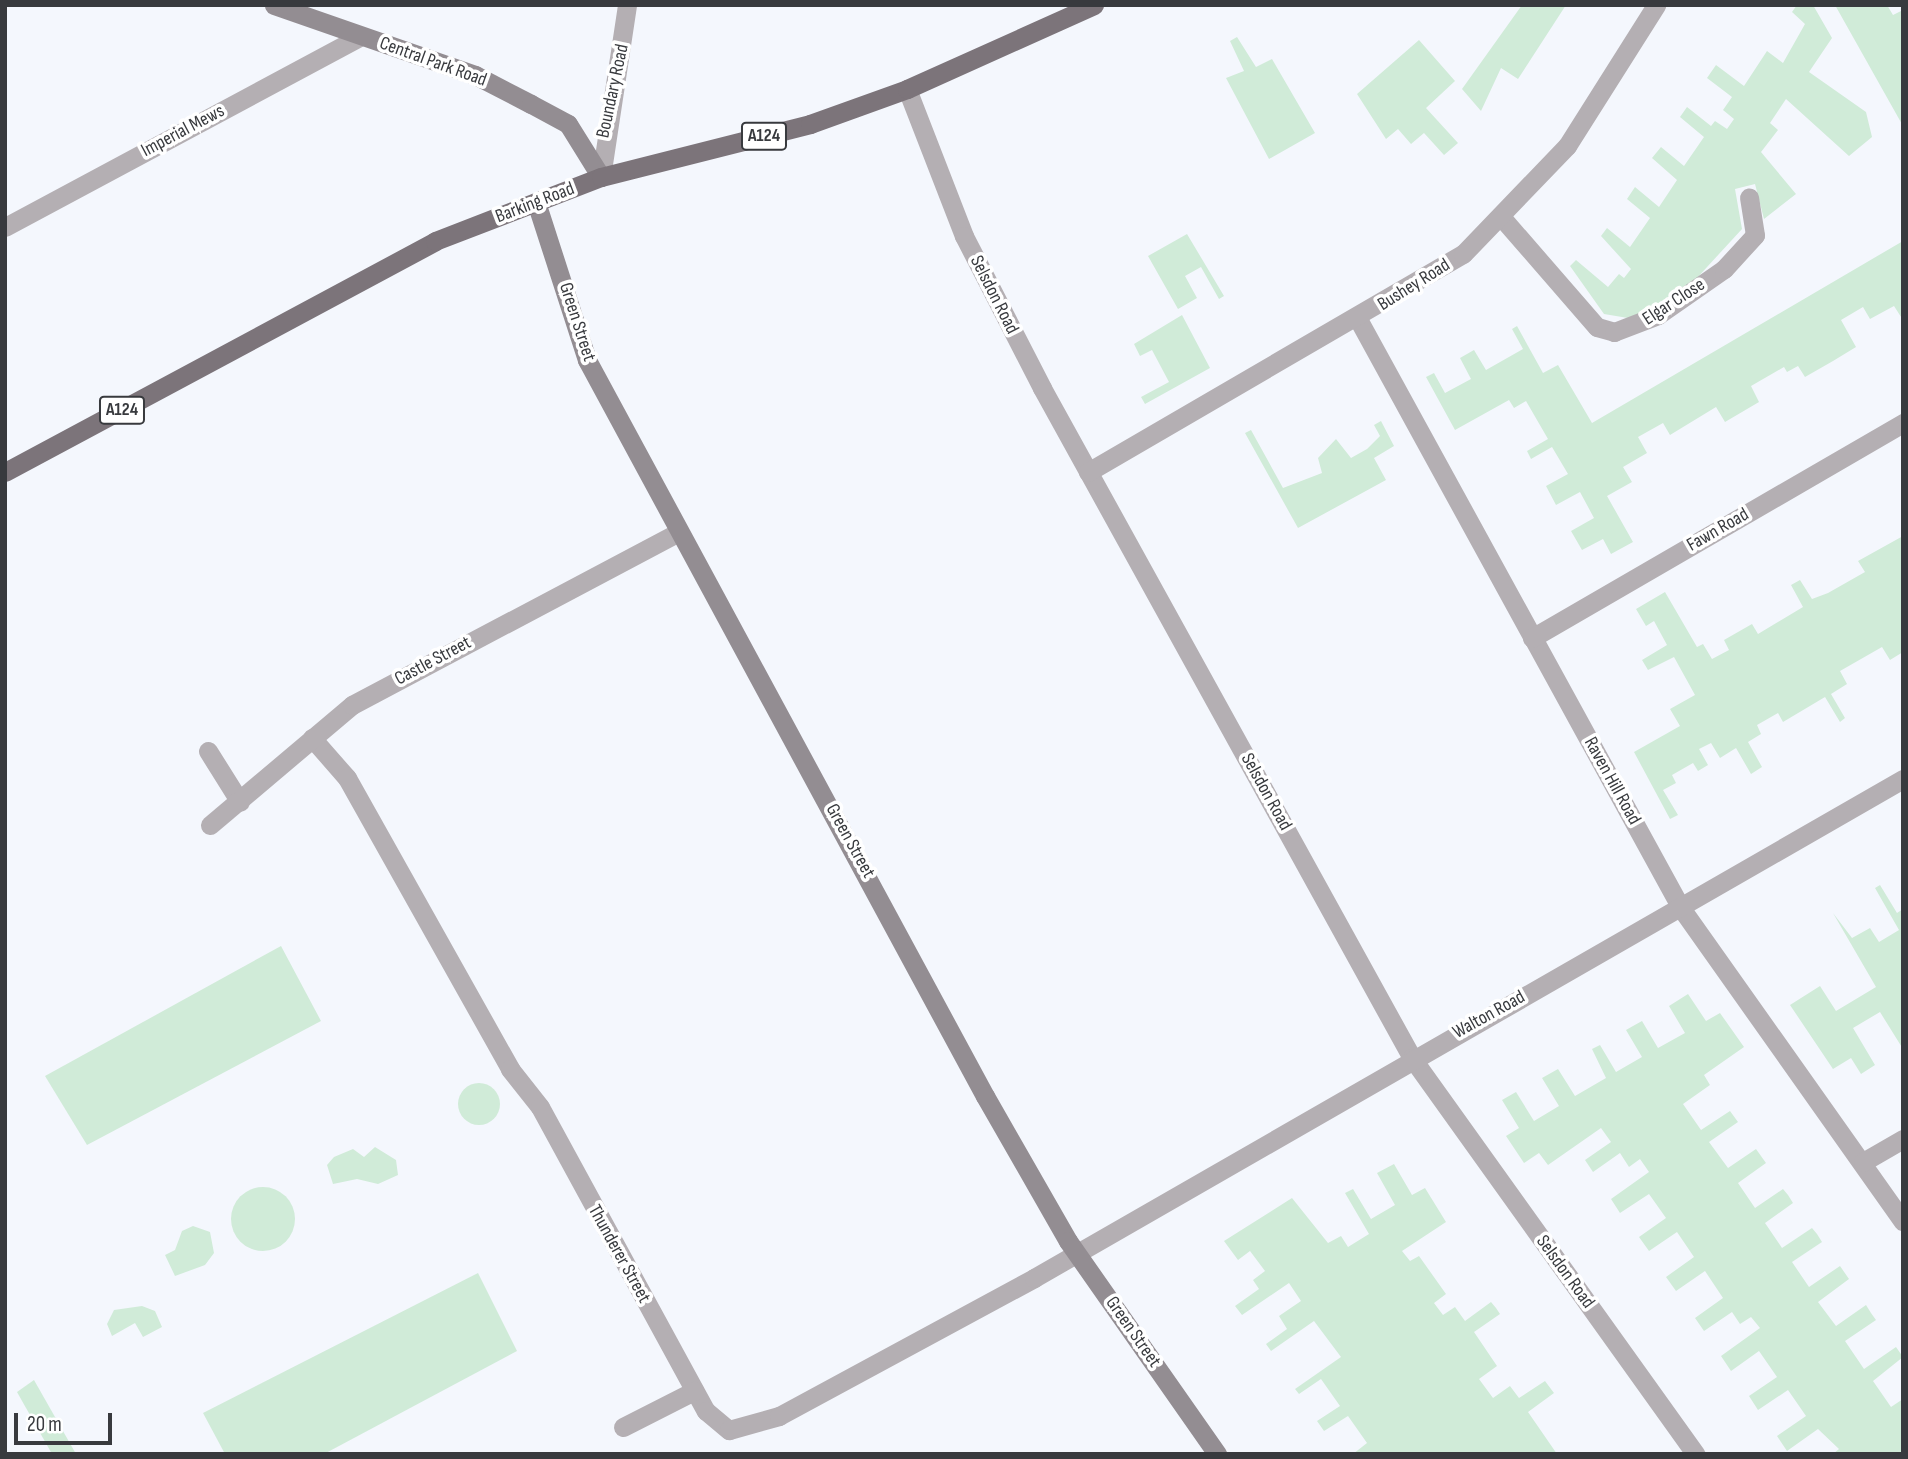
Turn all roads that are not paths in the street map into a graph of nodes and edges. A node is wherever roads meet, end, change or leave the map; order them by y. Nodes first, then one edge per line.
1 (274, 5) edge
2 (627, 5) edge
3 (1094, 5) edge
4 (1656, 5) edge
5 (361, 36) junction
6 (907, 89) junction
7 (601, 177) junction
8 (1749, 197) dead end
9 (536, 202) junction
10 (1503, 219) junction
11 (5, 227) edge
12 (1358, 319) junction
13 (1903, 423) edge
14 (5, 472) edge
15 (1088, 472) junction
16 (679, 532) junction
17 (1532, 638) junction
18 (312, 738) junction
19 (208, 751) dead end
20 (1903, 779) edge
21 (240, 802) junction
22 (210, 825) dead end
23 (1681, 908) junction
24 (1412, 1058) junction
25 (1903, 1139) edge
26 (1863, 1162) junction
27 (1903, 1221) edge
28 (1077, 1252) junction
29 (694, 1391) junction
30 (623, 1427) dead end
31 (1217, 1454) edge
32 (1695, 1454) edge

1 - 5 main road, Central Park Road
2 - 7 street, Boundary Road
3 - 6 main road, Barking Road / A124
4 - 10 street, Bushey Road
5 - 7 main road, Central Park Road
5 - 11 street, Imperial Mews
6 - 7 main road, Barking Road / A124
6 - 15 street, Selsdon Road
7 - 9 main road, Barking Road / A124
8 - 10 street, Elgar Close
9 - 14 main road, Barking Road / A124
9 - 16 main road, Green Street
10 - 12 street, Bushey Road
12 - 15 street, Bushey Road
12 - 17 street, Raven Hill Road
13 - 17 street, Fawn Road
15 - 24 street, Selsdon Road
16 - 18 street, Castle Street
16 - 28 main road, Green Street
17 - 23 street, Raven Hill Road
18 - 21 street, Castle Street
18 - 29 street, Thunderer Street
19 - 21 street
20 - 23 street, Walton Road
21 - 22 street, Castle Street
23 - 24 street, Walton Road
23 - 26 street, Raven Hill Road
24 - 28 street, Walton Road
24 - 32 street, Selsdon Road
25 - 26 street
26 - 27 street, Raven Hill Road
28 - 29 street, Thunderer Street
28 - 31 main road, Green Street
29 - 30 street

